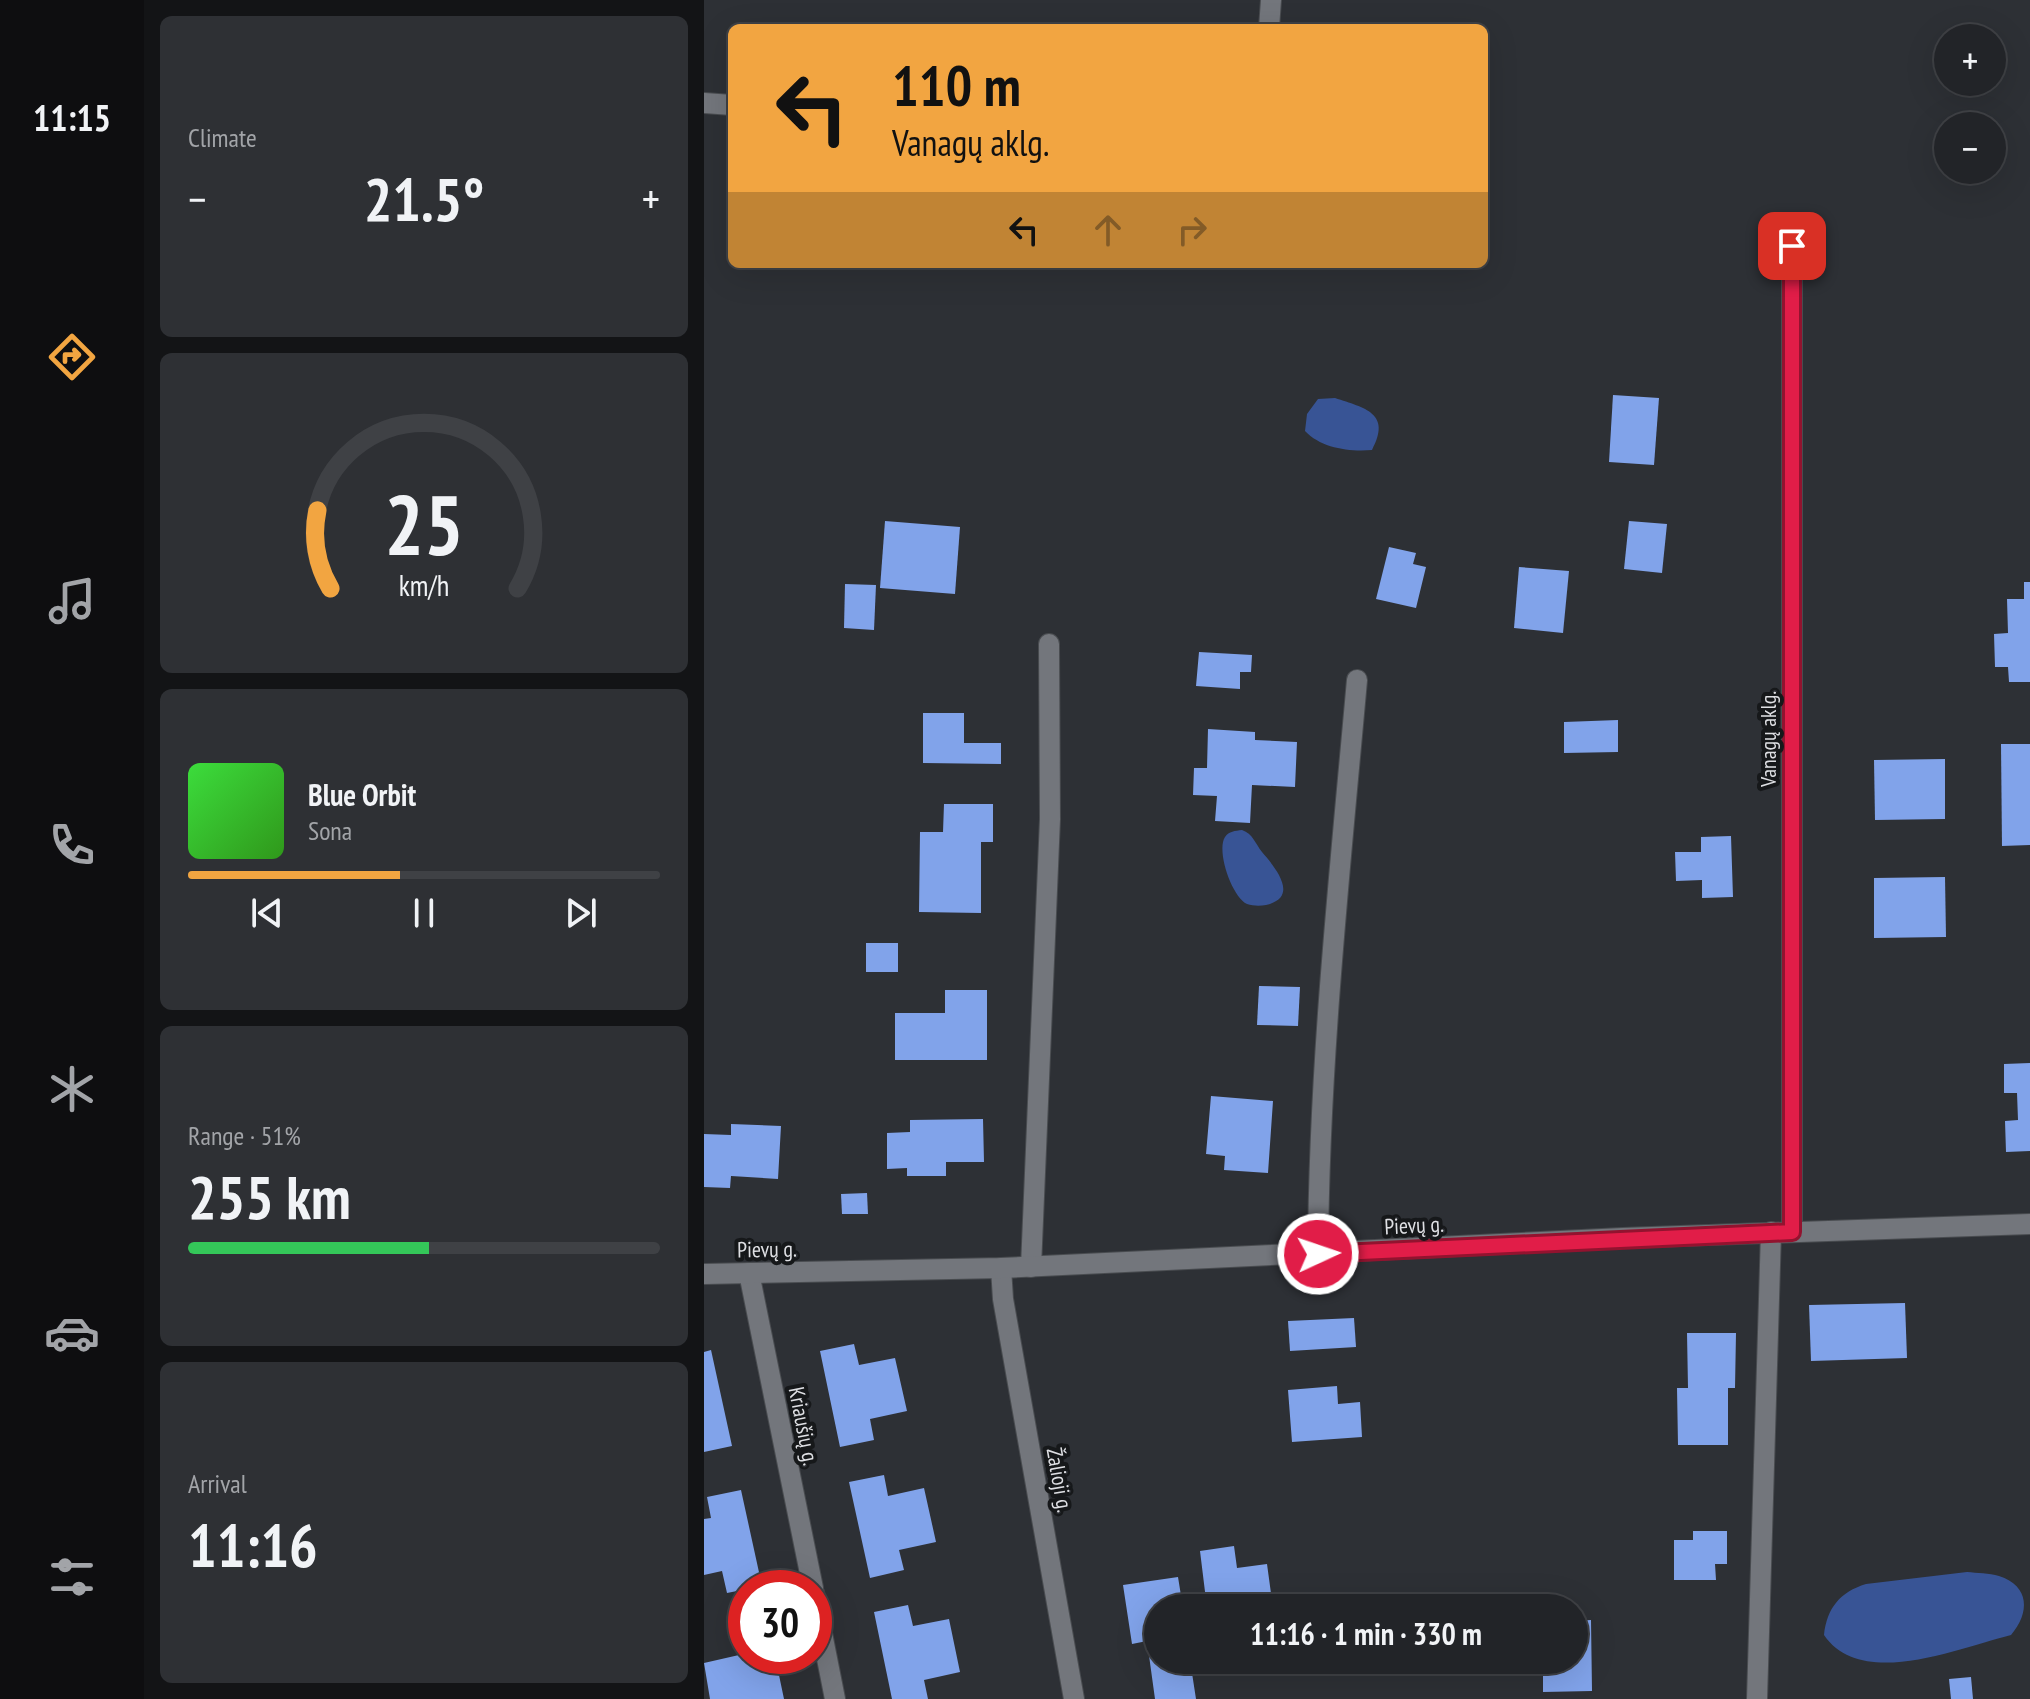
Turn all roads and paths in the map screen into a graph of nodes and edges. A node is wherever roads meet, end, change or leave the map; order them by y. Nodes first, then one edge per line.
1 (1271, 0) edge
2 (1269, 24) edge
3 (704, 103) edge
4 (728, 105) edge
5 (1792, 246) dead end
6 (1049, 644) dead end
7 (1357, 680) dead end
8 (2030, 1224) edge
9 (1771, 1232) junction
10 (1792, 1232) junction
11 (1318, 1254) junction
12 (1031, 1267) junction
13 (1001, 1268) junction
14 (749, 1273) junction
15 (704, 1274) edge
16 (810, 1570) edge
17 (830, 1674) edge
18 (835, 1699) edge
19 (1074, 1699) edge
20 (1757, 1699) edge

1 - 2 street
3 - 4 street
5 - 10 street, Vanagų aklg.
6 - 12 street
7 - 11 street
8 - 10 street, Pievų g.
9 - 10 street, Pievų g.
9 - 11 street, Pievų g.
9 - 20 street
11 - 12 street, Pievų g.
12 - 13 street, Pievų g.
13 - 14 street, Pievų g.
13 - 19 street, Žalioji g.
14 - 15 street, Pievų g.
14 - 16 street, Kriaušių g.
17 - 18 street, Kriaušių g.

